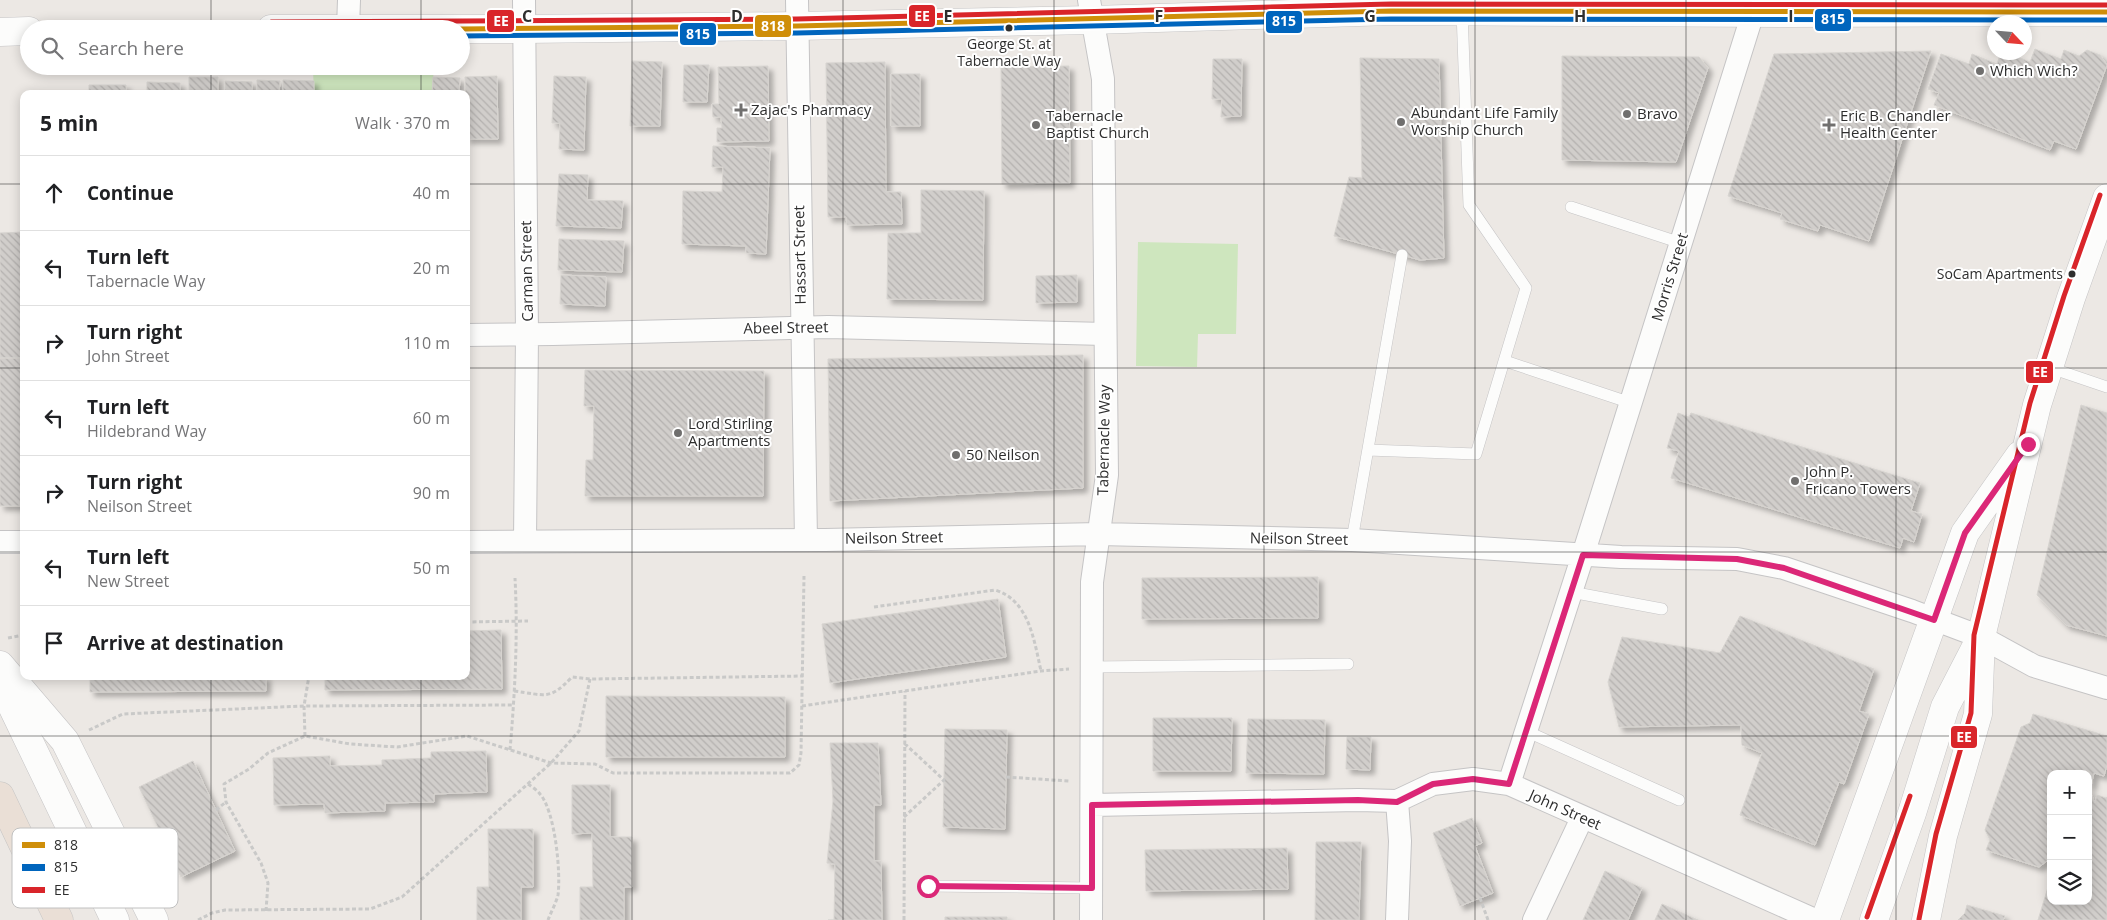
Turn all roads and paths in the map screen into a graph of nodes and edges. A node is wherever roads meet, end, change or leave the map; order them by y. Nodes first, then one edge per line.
1 (349, 0) edge
2 (524, 0) edge
3 (1391, 5) edge
4 (1644, 6) edge
5 (1755, 6) edge
6 (1090, 10) edge
7 (1462, 11) junction
8 (2107, 12) edge
9 (797, 13) edge
10 (348, 20) edge
11 (470, 29) edge
12 (524, 29) junction
13 (20, 31) edge
14 (0, 32) edge
15 (2107, 198) edge
16 (1571, 207) dead end
17 (1681, 243) junction
18 (1402, 255) dead end
19 (802, 329) junction
20 (470, 334) edge
21 (1105, 334) junction
22 (527, 335) junction
23 (1505, 361) junction
24 (2048, 368) junction
25 (2107, 387) edge
26 (1631, 403) junction
27 (2028, 444) junction
28 (1368, 450) junction
29 (1099, 534) junction
30 (806, 540) junction
31 (1352, 540) junction
32 (525, 541) junction
33 (0, 542) edge
34 (20, 542) edge
35 (470, 542) edge
36 (1583, 555) junction
37 (804, 576) dead end
38 (515, 578) dead end
39 (1571, 592) junction
40 (874, 607) dead end
41 (1662, 609) dead end
42 (1934, 620) junction
43 (517, 621) junction
44 (528, 621) dead end
45 (470, 622) edge
46 (20, 636) edge
47 (1981, 637) junction
48 (0, 640) edge
49 (1348, 664) dead end
50 (0, 665) edge
51 (1092, 666) junction
52 (1041, 670) junction
53 (802, 676) junction
54 (590, 679) junction
55 (309, 680) edge
56 (0, 681) edge
57 (2107, 688) edge
58 (514, 691) junction
59 (905, 691) junction
60 (514, 705) junction
61 (304, 706) junction
62 (802, 706) junction
63 (1526, 731) junction
64 (305, 736) junction
65 (66, 741) junction
66 (904, 742) junction
67 (510, 750) junction
68 (551, 763) junction
69 (1006, 777) dead end
70 (528, 784) junction
71 (1509, 784) junction
72 (1092, 794) junction
73 (0, 796) edge
74 (1679, 800) dead end
75 (226, 802) junction
76 (1397, 802) junction
77 (216, 810) dead end
78 (904, 817) junction
79 (1582, 818) junction
80 (15, 828) edge
81 (71, 828) edge
82 (109, 828) edge
83 (1943, 836) junction
84 (928, 886) dead end
85 (1092, 888) junction
86 (1480, 898) dead end
87 (53, 908) edge
88 (109, 908) edge
89 (148, 908) edge
90 (266, 911) junction
91 (59, 920) edge
92 (115, 920) edge
93 (154, 920) edge
94 (198, 920) edge
95 (548, 920) edge
96 (904, 920) edge
97 (1091, 920) edge
98 (1397, 920) edge
99 (1488, 920) edge
100 (1534, 920) edge
101 (1815, 920) edge
102 (1825, 920) edge
103 (1874, 920) edge
104 (1907, 920) edge
105 (1926, 920) edge

1 - 10 street
2 - 12 street, Carman Street
3 - 6 street
3 - 7 street
4 - 5 street
4 - 7 street
5 - 8 street
5 - 17 street, Morris Street
6 - 9 street
6 - 21 street, Tabernacle Way
7 - 23 lane
9 - 12 street
9 - 19 street, Hassart Street
11 - 12 street
12 - 22 street, Carman Street
13 - 14 street
15 - 24 street
16 - 17 lane
17 - 26 street, Morris Street
18 - 28 lane
19 - 21 street, Abeel Street
19 - 22 street, Abeel Street
19 - 30 street, Hassart Street
20 - 22 street, Abeel Street
21 - 29 street, Tabernacle Way
22 - 32 street, Carman Street
23 - 26 lane
23 - 28 lane
24 - 25 lane
24 - 27 street
26 - 36 street, Morris Street
27 - 42 street
27 - 47 street
28 - 31 lane
29 - 30 street, Neilson Street
29 - 31 street, Neilson Street
29 - 51 street, Tabernacle Way
30 - 32 street, Neilson Street
31 - 36 street, Neilson Street
32 - 35 street, Neilson Street
33 - 34 street
36 - 39 street, Morris Street
36 - 42 street, Neilson Street
37 - 53 path
38 - 43 path
39 - 41 lane
39 - 63 street, Morris Street
40 - 52 path
42 - 47 street, Neilson Street
42 - 102 street
43 - 44 path
43 - 45 path
43 - 58 path
46 - 48 path
47 - 57 street, Neilson Street
47 - 83 street
47 - 103 street
49 - 51 lane
50 - 65 street
51 - 52 path
51 - 72 street, Tabernacle Way
52 - 59 path
53 - 54 path
53 - 62 path
54 - 58 path
54 - 68 path
55 - 61 path
56 - 81 street
58 - 60 path
59 - 62 path
59 - 66 path
60 - 61 path
60 - 67 path
61 - 64 path
61 - 65 path
62 - 68 path
63 - 71 street, Morris Street
63 - 74 lane
64 - 67 path
64 - 75 path
65 - 82 street
66 - 78 path
66 - 78 path
67 - 68 path
68 - 70 path
69 - 72 path
70 - 90 path
70 - 95 path
71 - 76 street, John Street
71 - 79 street, John Street
72 - 76 street, John Street
72 - 85 street, Tabernacle Way
73 - 80 highway
75 - 77 path
75 - 90 path
76 - 98 street
78 - 96 path
79 - 100 street
79 - 101 street, John Street
83 - 104 street
83 - 105 street
84 - 85 lane
85 - 97 street, Tabernacle Way
86 - 99 path
87 - 91 highway
88 - 92 street
89 - 93 street
90 - 94 path

